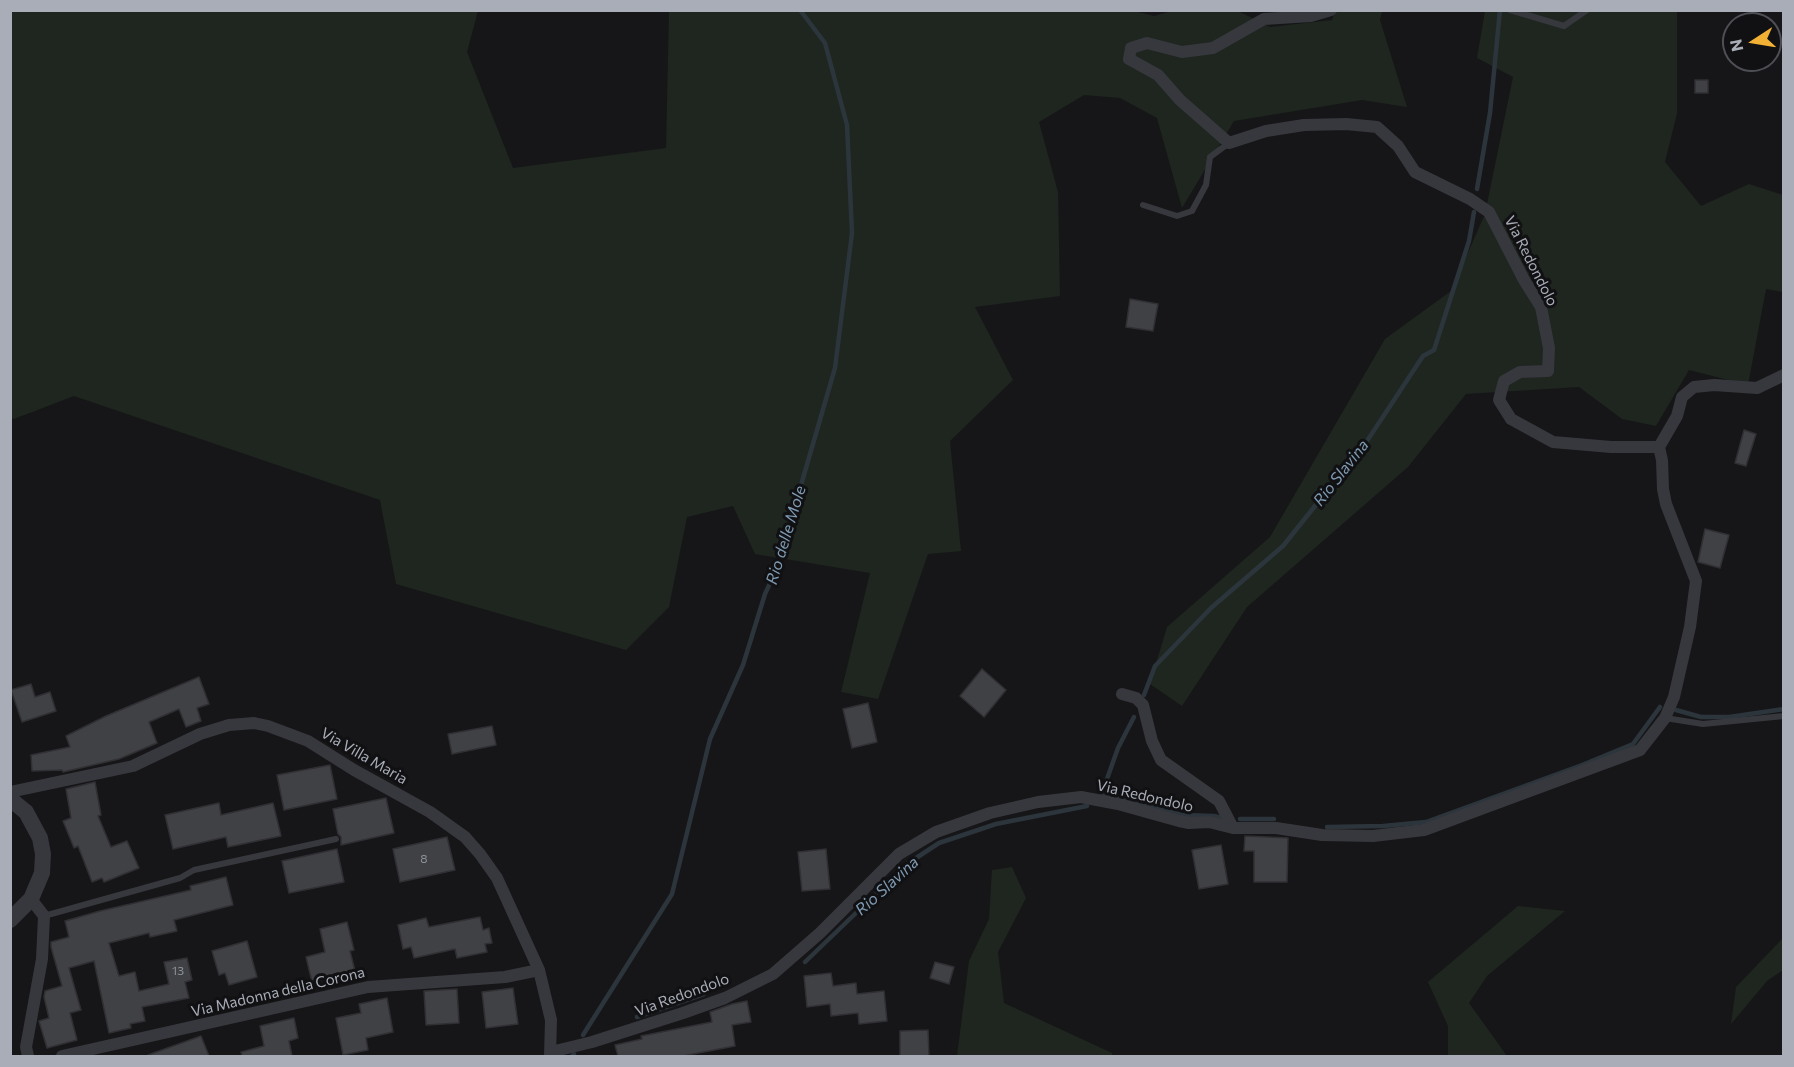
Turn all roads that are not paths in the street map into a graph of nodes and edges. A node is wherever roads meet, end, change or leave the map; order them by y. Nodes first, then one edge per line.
1 (1331, 10) edge
2 (1510, 10) edge
3 (1587, 10) edge
4 (1229, 143) junction
5 (1143, 205) dead end
6 (1784, 375) edge
7 (1659, 447) junction
8 (1122, 694) dead end
9 (1784, 716) edge
10 (1665, 718) junction
11 (10, 792) edge
12 (10, 799) edge
13 (1233, 828) junction
14 (336, 839) dead end
15 (31, 899) junction
16 (44, 916) junction
17 (10, 920) edge
18 (539, 970) junction
19 (551, 1054) edge
20 (28, 1056) edge
21 (62, 1056) edge

1 - 4 street
2 - 3 lane
4 - 5 lane
4 - 7 street, Via Redondolo
6 - 7 street
7 - 10 street, Via Redondolo
8 - 13 street
9 - 10 lane
10 - 13 street, Via Redondolo
11 - 18 street, Via Villa Maria
12 - 15 street
13 - 19 street, Via Redondolo
14 - 16 lane
15 - 16 street
15 - 17 street
16 - 20 street
18 - 19 street, Via Villa Maria
18 - 21 street, Via Madonna della Corona

